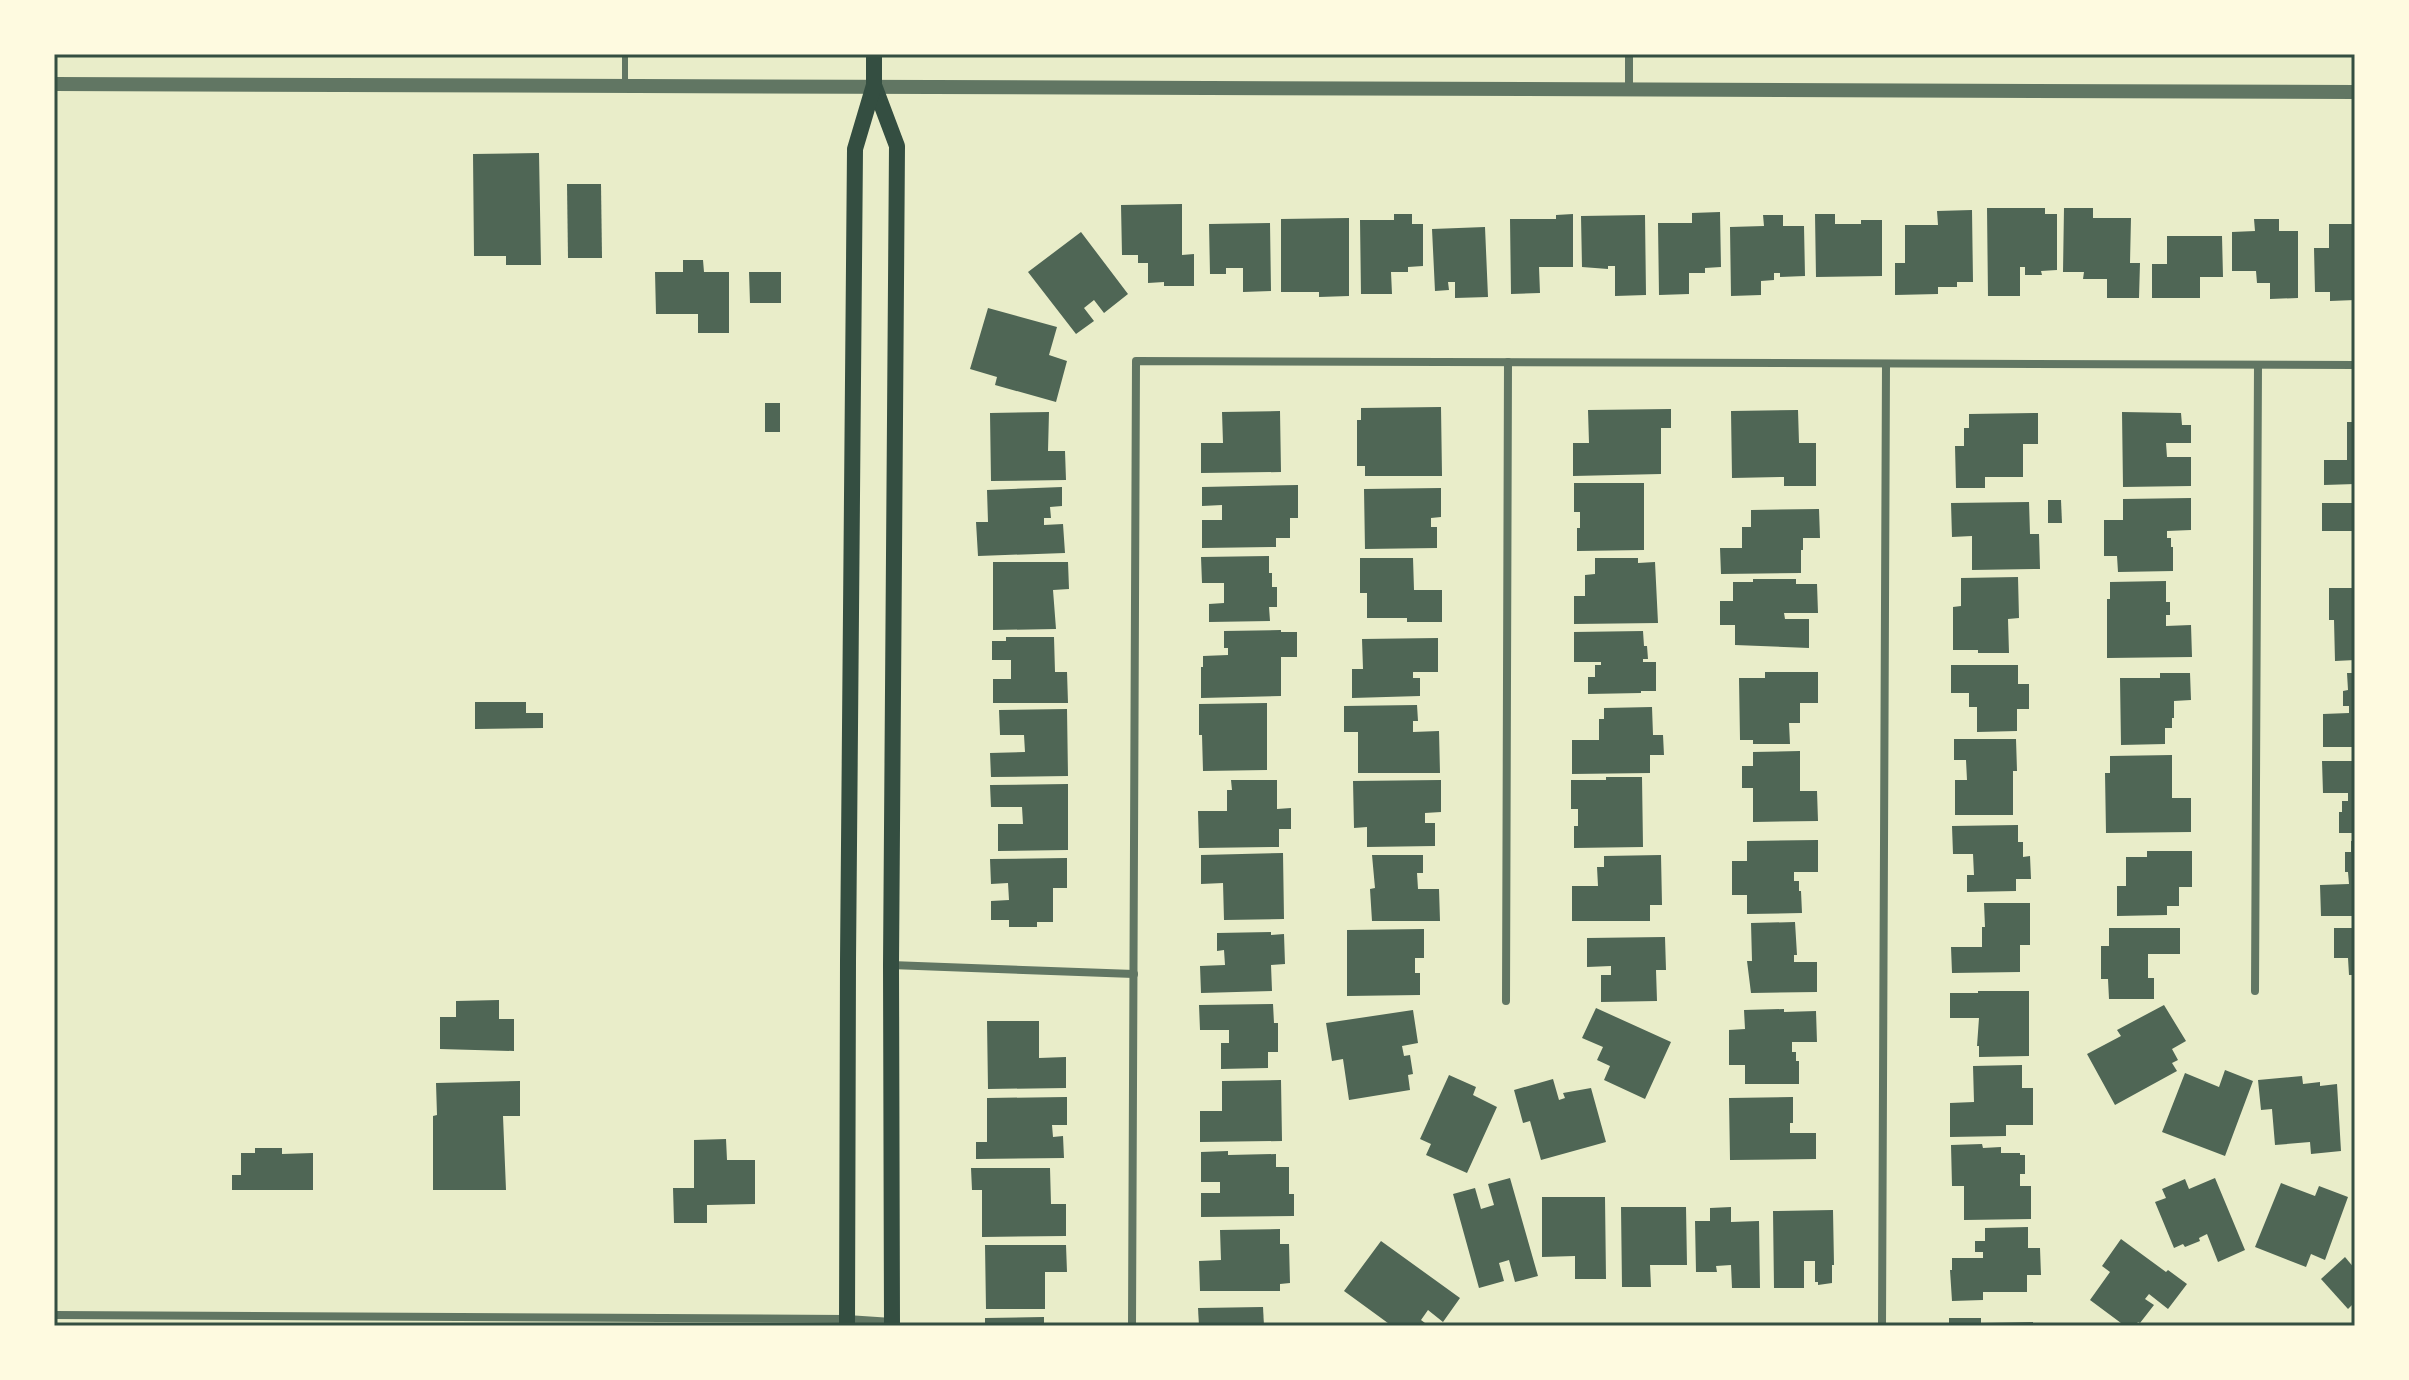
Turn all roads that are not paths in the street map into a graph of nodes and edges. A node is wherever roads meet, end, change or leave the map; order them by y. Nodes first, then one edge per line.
1 (625, 54) edge
2 (874, 54) edge
3 (1629, 54) edge
4 (54, 84) edge
5 (625, 85) junction
6 (874, 85) junction
7 (1629, 89) junction
8 (2355, 92) edge
9 (1508, 362) junction
10 (1886, 364) junction
11 (2258, 365) junction
12 (2355, 365) edge
13 (891, 965) junction
14 (1134, 974) junction
15 (2255, 991) dead end
16 (1506, 1001) dead end
17 (54, 1315) edge
18 (847, 1322) edge
19 (892, 1324) edge
20 (1132, 1326) edge
21 (1882, 1326) edge

1 - 5 lane
2 - 6 main road
3 - 7 street
4 - 5 street
5 - 6 street
6 - 7 street
6 - 13 main road
6 - 18 main road
7 - 8 street
9 - 10 street
9 - 14 street
9 - 16 street
10 - 11 street
10 - 21 street
11 - 12 street
11 - 15 street
13 - 14 street
13 - 19 main road
14 - 20 street
17 - 18 street
18 - 19 street

